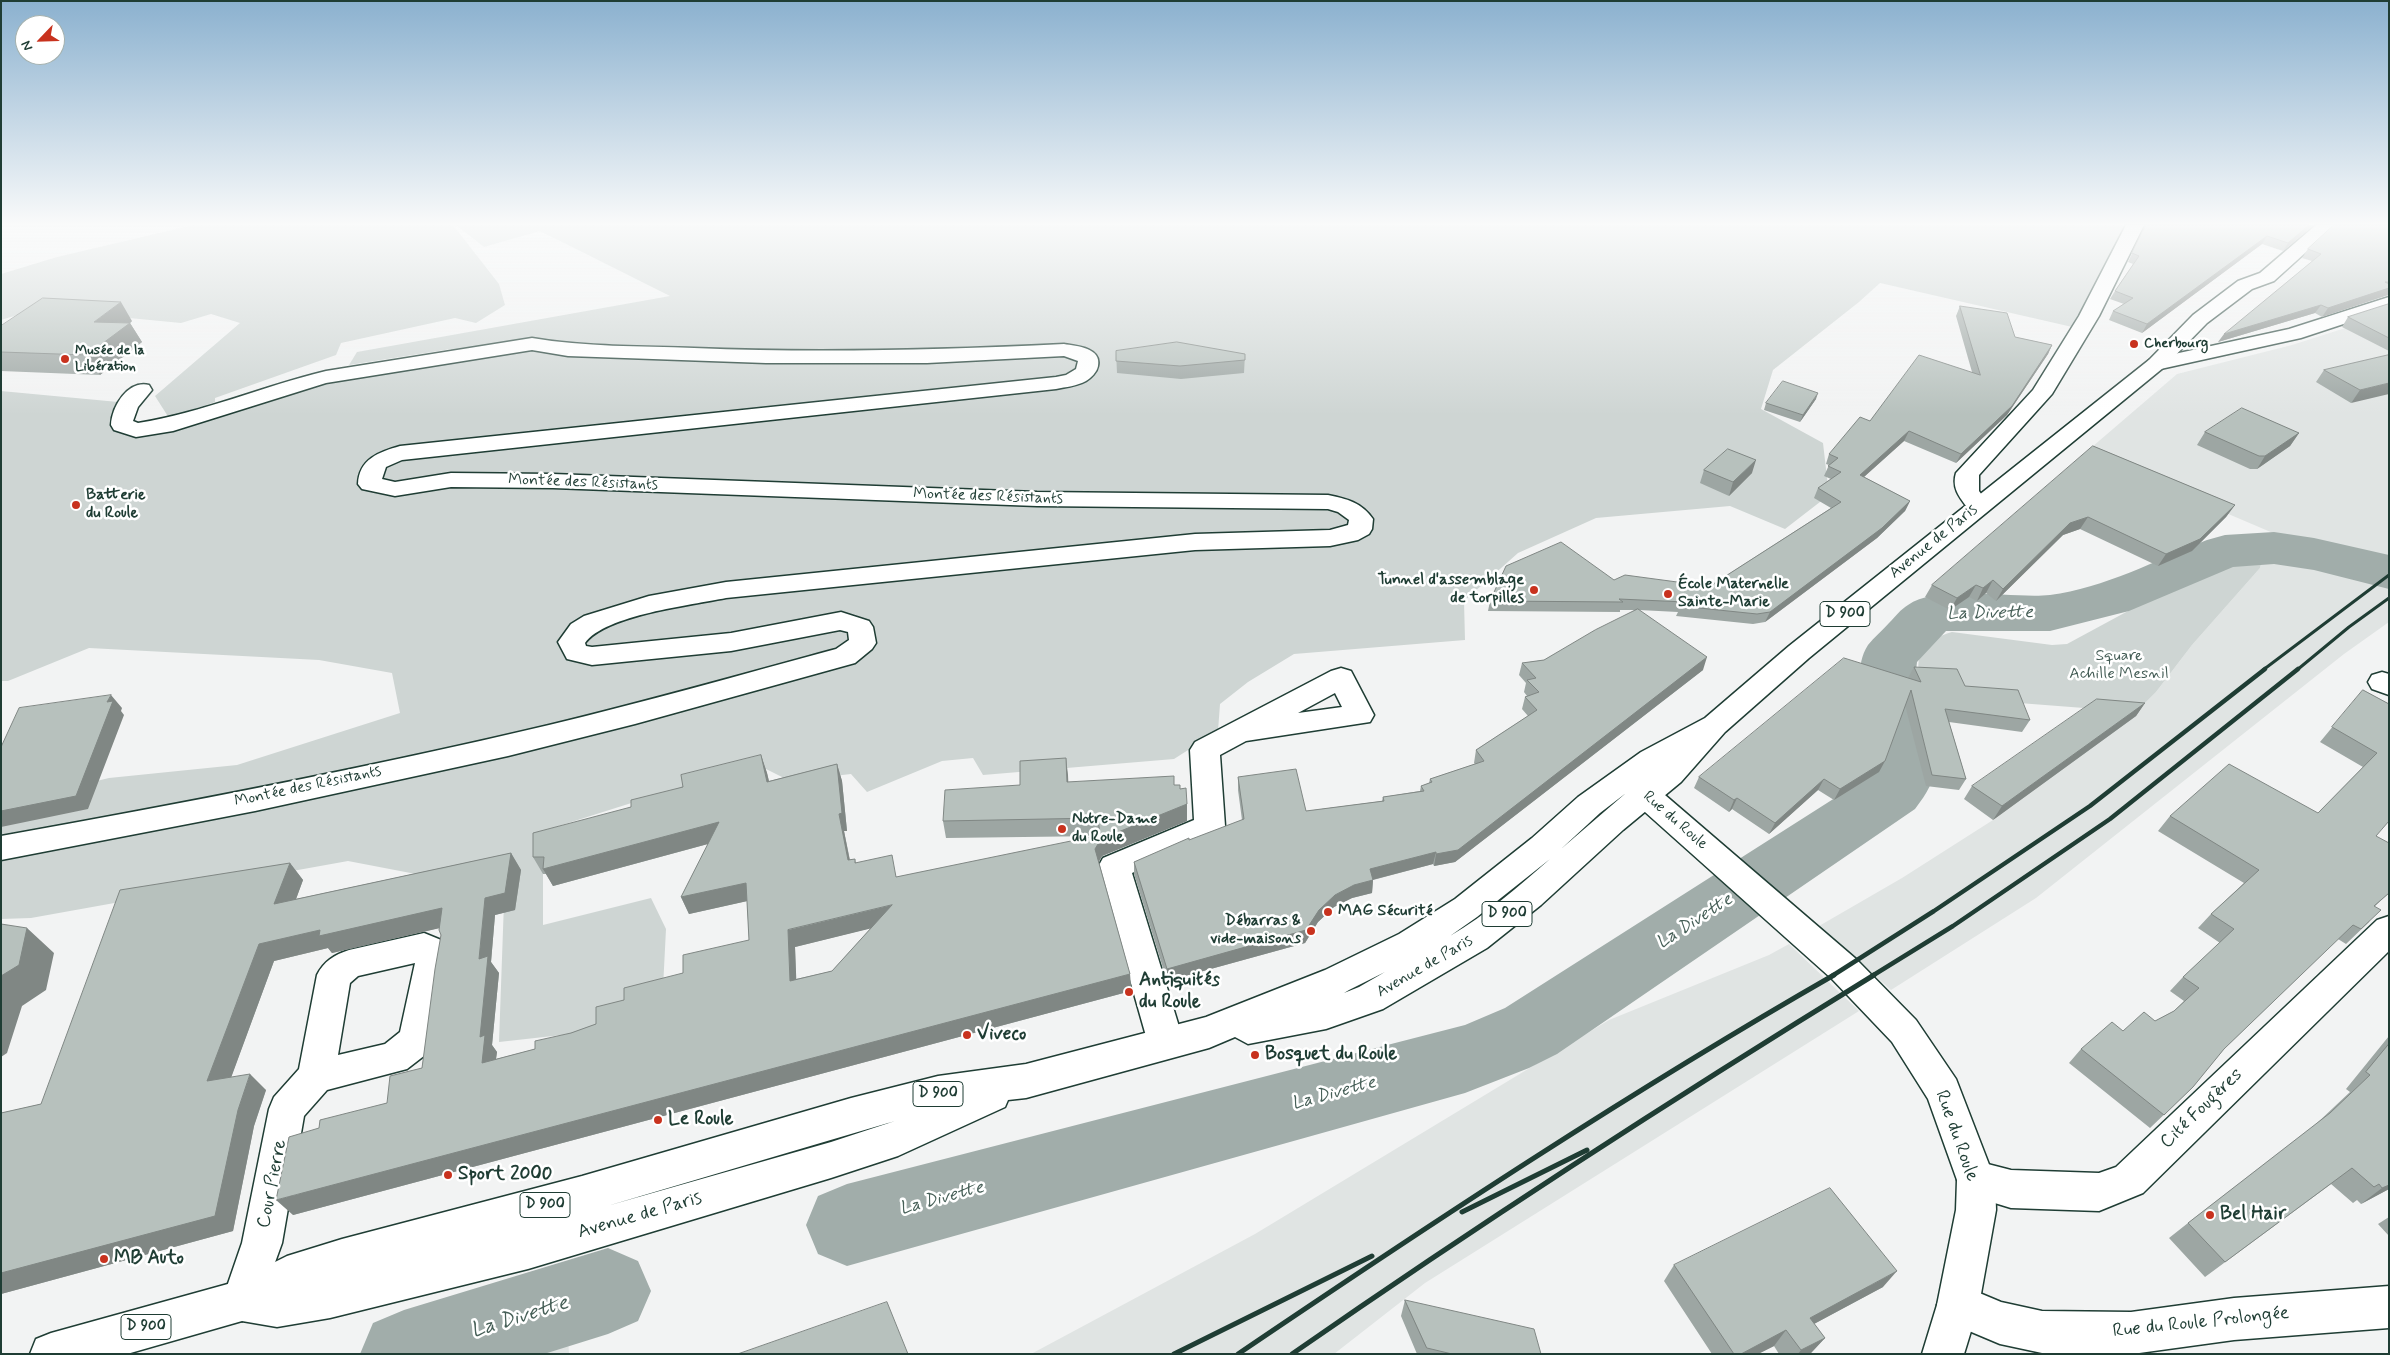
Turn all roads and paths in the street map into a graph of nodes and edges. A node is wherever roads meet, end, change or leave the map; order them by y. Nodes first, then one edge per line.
1 (2103, 288) edge
2 (2241, 288) edge
3 (2389, 302) edge
4 (2156, 364) junction
5 (141, 390) dead end
6 (1978, 506) junction
7 (1243, 731) dead end
8 (1636, 787) junction
9 (1, 848) edge
10 (2389, 930) edge
11 (1166, 1043) junction
12 (316, 1076) dead end
13 (1976, 1180) junction
14 (242, 1301) junction
15 (1958, 1305) junction
16 (2389, 1307) edge
17 (51, 1354) edge
18 (1943, 1354) edge

1 - 6 street
2 - 4 street, Avenue de Paris
3 - 4 street, D 900
4 - 6 street, Avenue de Paris / D 900
5 - 9 street, Montée des Résistants
6 - 8 street, Avenue de Paris / D 900
7 - 11 street
8 - 11 street, Avenue de Paris / D 900
8 - 13 street, Rue du Roule
10 - 13 street, Cité Fougères
11 - 14 street, Avenue de Paris / D 900
12 - 14 street, Cour Pierre
13 - 15 street, Rue du Roule
14 - 17 street, Avenue de Paris / D 900
15 - 16 street, Rue du Roule Prolongée
15 - 18 street, Rue du Roule

